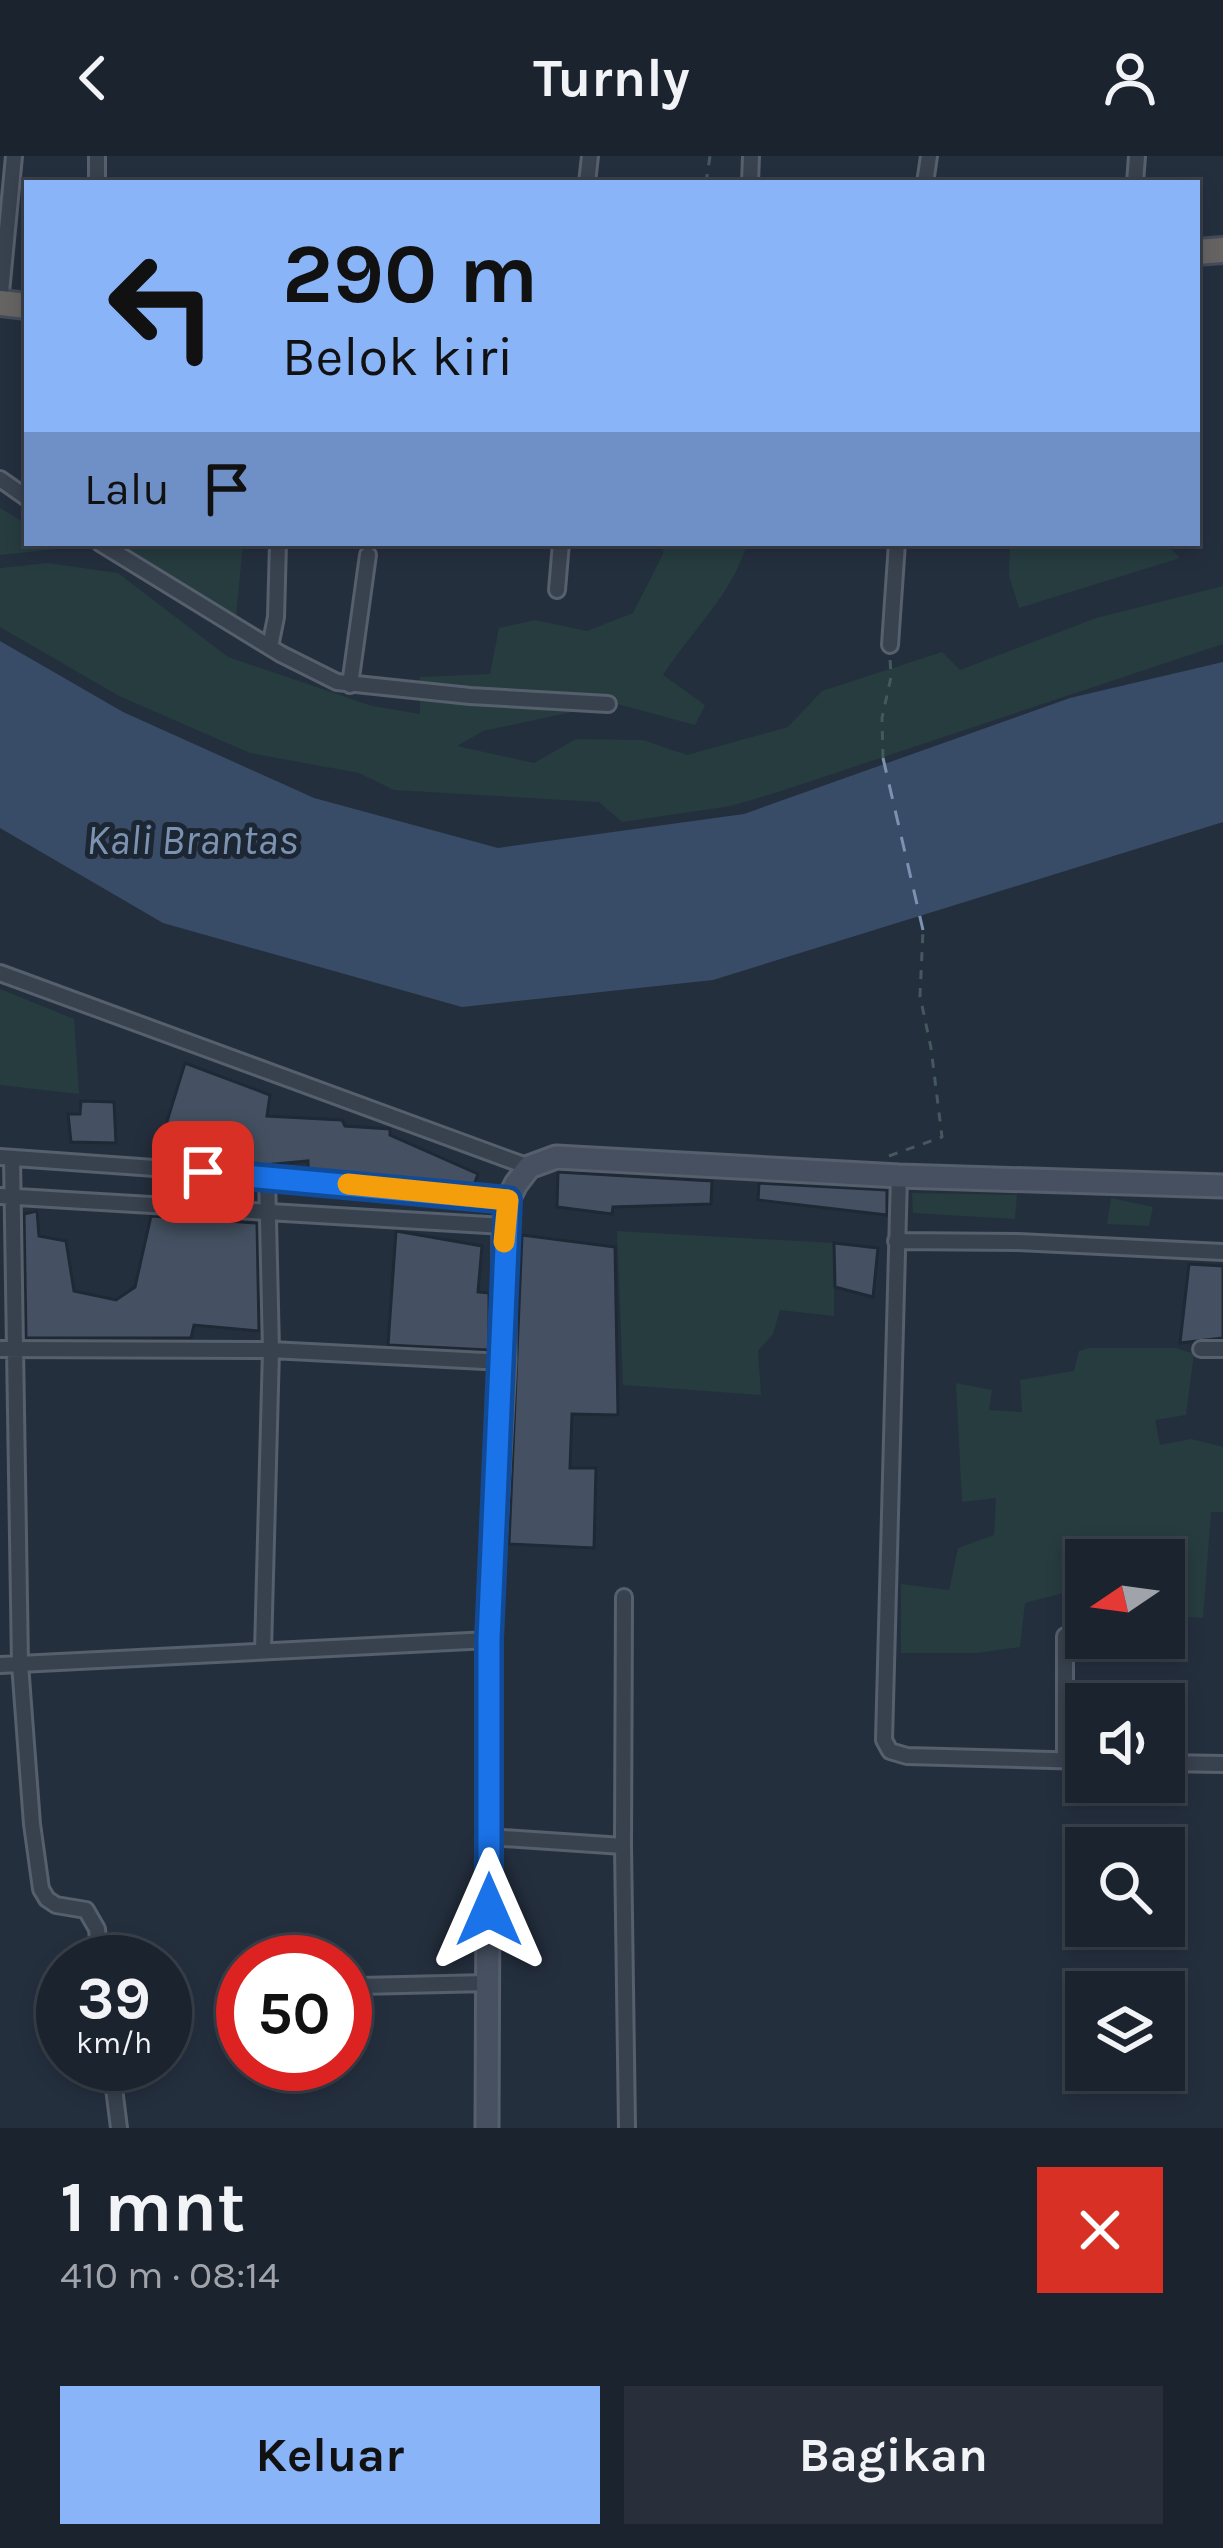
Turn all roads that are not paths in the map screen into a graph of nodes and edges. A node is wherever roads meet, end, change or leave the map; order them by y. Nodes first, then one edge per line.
1 (14, 156) edge
2 (0, 303) edge
3 (105, 546) edge
4 (278, 546) edge
5 (561, 546) edge
6 (897, 546) edge
7 (368, 555) dead end
8 (557, 590) dead end
9 (890, 645) road end
10 (270, 647) junction
11 (350, 685) junction
12 (608, 704) dead end
13 (0, 973) edge
14 (6, 1158) edge
15 (529, 1167) junction
16 (899, 1176) junction
17 (267, 1177) junction
18 (1223, 1186) edge
19 (6, 1196) edge
20 (266, 1206) junction
21 (506, 1213) junction
22 (895, 1234) junction
23 (1223, 1252) edge
24 (6, 1348) edge
25 (1201, 1349) dead end
26 (1223, 1349) edge
27 (271, 1350) junction
28 (504, 1362) junction
29 (624, 1597) dead end
30 (489, 1640) junction
31 (263, 1651) junction
32 (20, 1664) junction
33 (0, 1665) edge
34 (1065, 1760) edge
35 (1185, 1763) edge
36 (1223, 1764) edge
37 (489, 1837) junction
38 (623, 1846) junction
39 (98, 1935) edge
40 (488, 1983) junction
41 (372, 1986) edge
42 (115, 2091) edge
43 (118, 2128) edge
44 (487, 2128) edge
45 (627, 2128) edge

1 - 2 street
3 - 10 street
4 - 10 street
5 - 8 street
6 - 9 street
7 - 11 street
10 - 11 street
11 - 12 street
13 - 15 street
14 - 17 street
14 - 19 street
15 - 16 main road
15 - 21 main road
16 - 18 main road
16 - 22 street
17 - 20 street
17 - 21 street
19 - 20 street
19 - 24 street
20 - 21 street
20 - 27 street
21 - 28 main road
22 - 23 street
22 - 34 street
24 - 27 street
24 - 32 street
25 - 26 street
27 - 28 street
27 - 31 street
28 - 30 main road
29 - 38 street
30 - 31 street
30 - 37 main road
31 - 32 street
32 - 33 street
32 - 39 street
35 - 36 street
37 - 38 street
37 - 40 main road
38 - 45 street
40 - 41 street
40 - 44 main road
42 - 43 street

